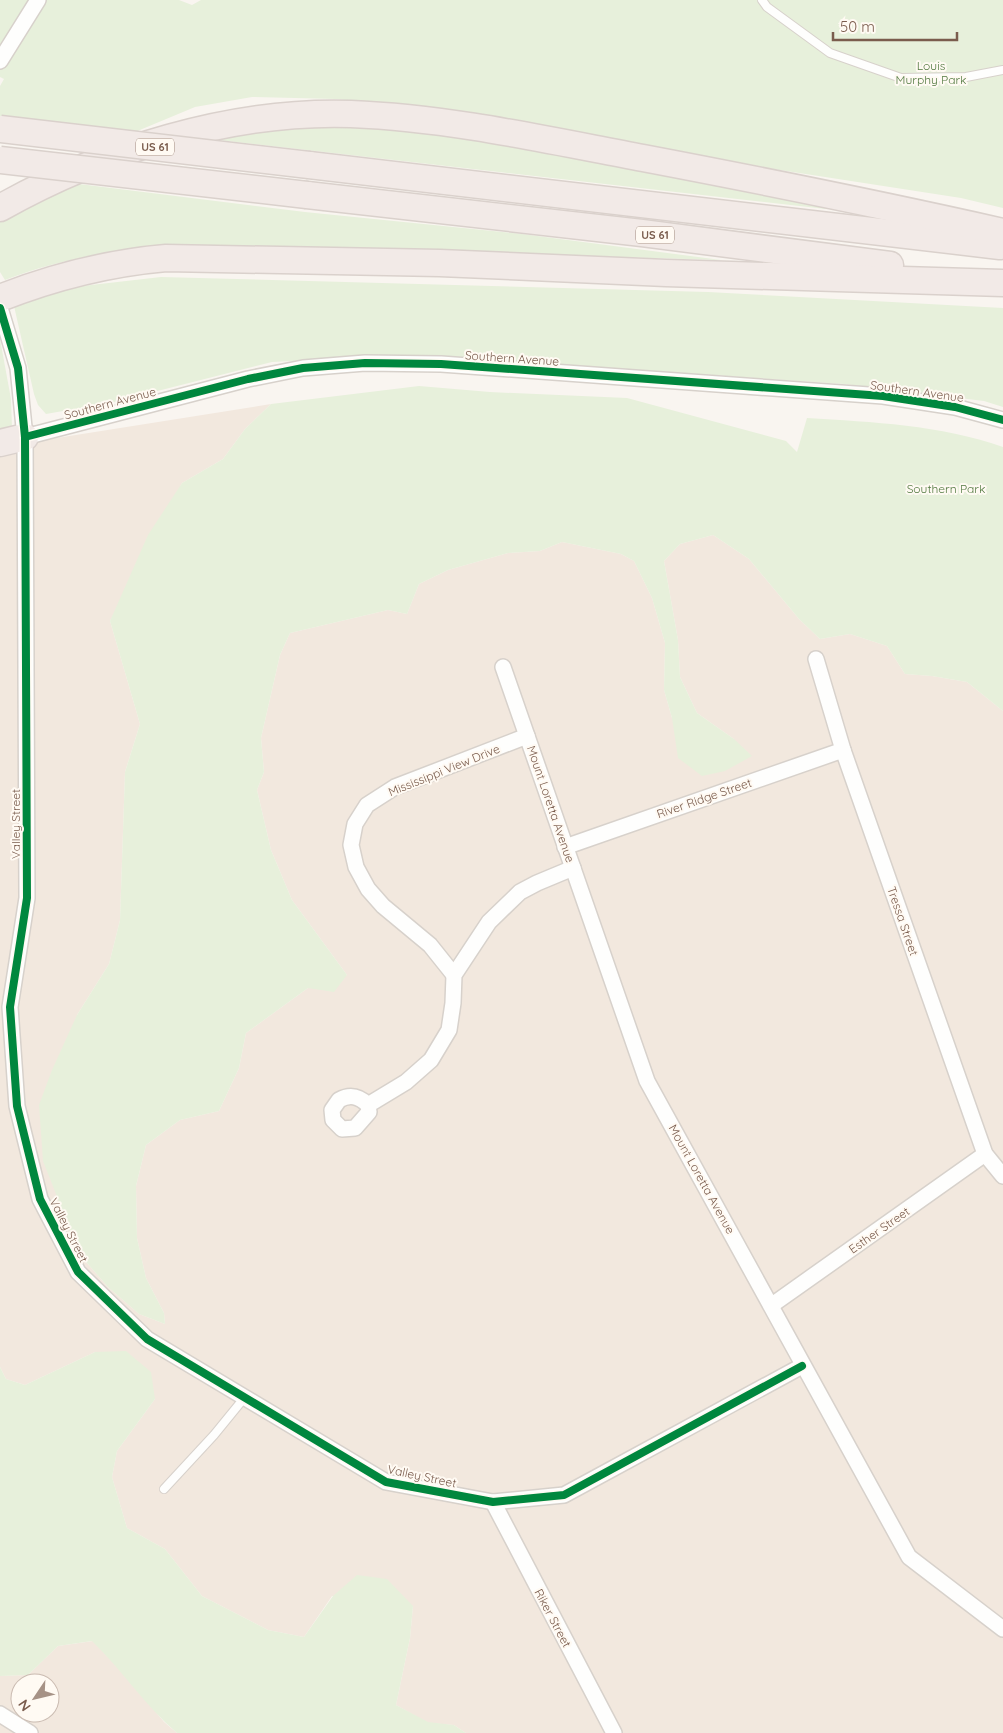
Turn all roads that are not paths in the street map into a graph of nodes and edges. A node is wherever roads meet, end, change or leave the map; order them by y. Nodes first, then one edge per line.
1 (38, 0) edge
2 (762, 0) edge
3 (0, 61) edge
4 (1003, 70) edge
5 (0, 129) edge
6 (0, 160) edge
7 (4, 206) edge
8 (1003, 232) edge
9 (1003, 246) edge
10 (1003, 281) edge
11 (0, 298) edge
12 (0, 308) edge
13 (1003, 420) edge
14 (25, 437) junction
15 (0, 443) edge
16 (816, 659) dead end
17 (503, 668) dead end
18 (527, 736) junction
19 (843, 750) junction
20 (565, 847) junction
21 (573, 868) junction
22 (454, 976) junction
23 (368, 1105) dead end
24 (985, 1154) junction
25 (1003, 1176) edge
26 (772, 1305) junction
27 (802, 1366) junction
28 (245, 1398) junction
29 (164, 1488) dead end
30 (493, 1502) junction
31 (1003, 1629) edge
32 (0, 1714) edge
33 (30, 1733) edge
34 (614, 1733) edge

1 - 3 street
2 - 4 lane
5 - 9 highway, US 61, bridge
6 - 10 highway, US 61, bridge
7 - 8 highway
10 - 11 highway
12 - 14 street, Valley Street
13 - 14 street, Southern Avenue
14 - 15 highway
14 - 28 street, Valley Street
16 - 19 street, Tressa Street
17 - 18 street, Mount Loretta Avenue
18 - 20 street, Mount Loretta Avenue
18 - 22 street, Mississippi View Drive
19 - 20 street, River Ridge Street
19 - 24 street, Tressa Street
20 - 21 street, Mount Loretta Avenue
21 - 22 street
21 - 26 street, Mount Loretta Avenue
22 - 23 street
24 - 25 street, Tressa Street
24 - 26 street, Esther Street
26 - 27 street, Mount Loretta Avenue
27 - 30 street, Valley Street
27 - 31 street, Mount Loretta Avenue
28 - 29 lane
28 - 30 street, Valley Street
30 - 34 street, Riker Street
32 - 33 street

